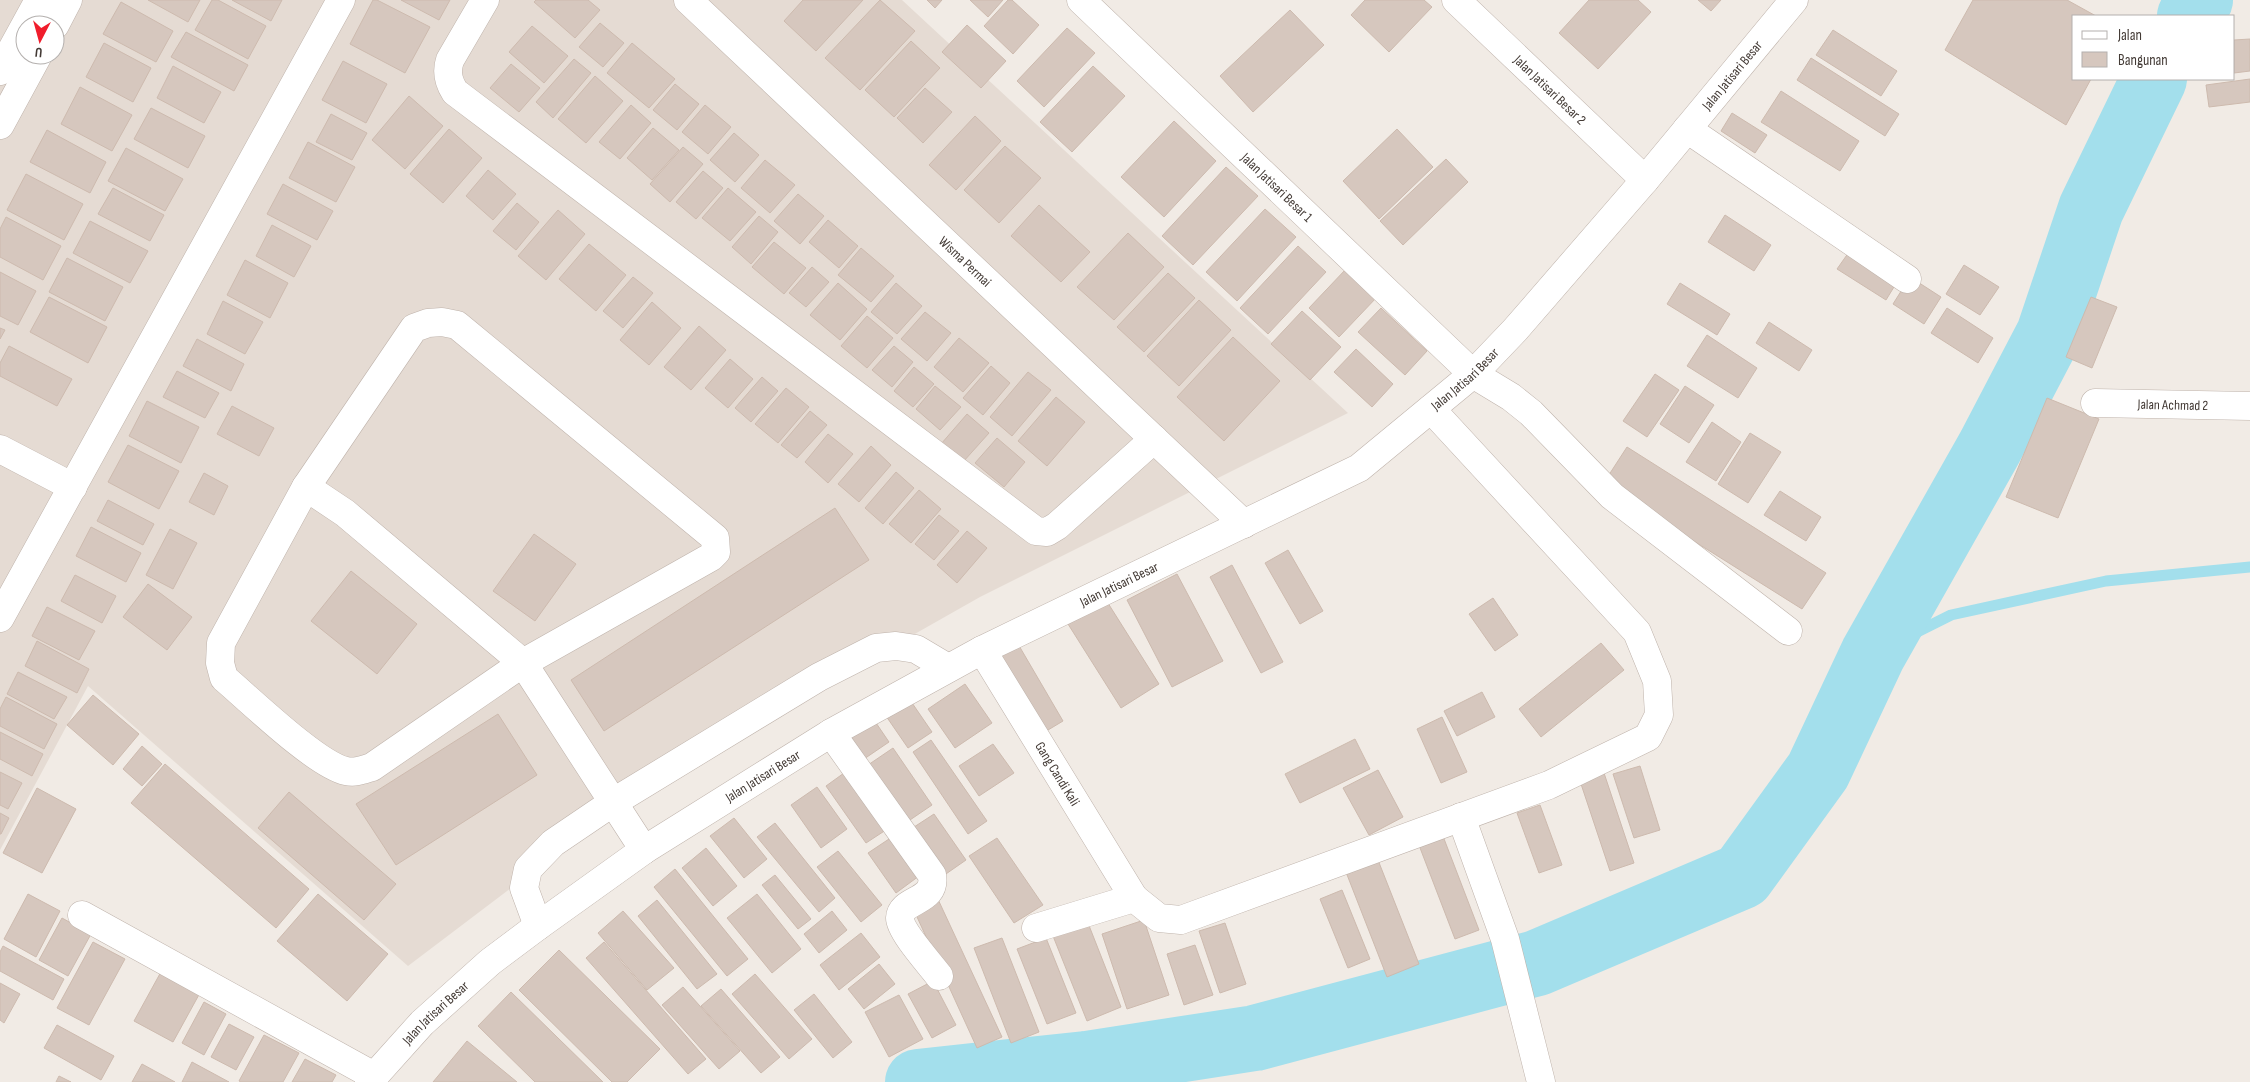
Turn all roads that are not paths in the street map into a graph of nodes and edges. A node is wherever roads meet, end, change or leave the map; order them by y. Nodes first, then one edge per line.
1 (39, 0) edge
2 (68, 0) edge
3 (342, 0) edge
4 (485, 0) edge
5 (688, 0) edge
6 (1081, 0) edge
7 (1456, 0) edge
8 (1794, 0) edge
9 (36, 15) edge
10 (60, 15) edge
11 (15, 62) edge
12 (24, 65) edge
13 (0, 71) edge
14 (0, 125) edge
15 (1687, 130) junction
16 (1644, 180) junction
17 (1907, 279) dead end
18 (1474, 374) junction
19 (2096, 403) dead end
20 (2250, 406) edge
21 (1431, 409) junction
22 (1154, 439) junction
23 (0, 448) edge
24 (73, 487) junction
25 (306, 487) junction
26 (1244, 524) junction
27 (0, 618) edge
28 (1788, 631) dead end
29 (982, 650) junction
30 (522, 663) junction
31 (948, 668) junction
32 (831, 733) junction
33 (612, 803) junction
34 (1461, 817) junction
35 (644, 850) junction
36 (1134, 898) junction
37 (82, 916) dead end
38 (538, 926) junction
39 (1036, 928) dead end
40 (939, 976) dead end
41 (371, 1079) edge
42 (1541, 1082) edge

1 - 9 street
2 - 10 street
3 - 24 street
4 - 22 street
5 - 22 street, Wisma Permai
6 - 18 street, Jalan Jatisari Besar 1
7 - 16 street, Jalan Jatisari Besar 2
8 - 15 street, Jalan Jatisari Besar
11 - 13 street
12 - 14 street
15 - 16 street, Jalan Jatisari Besar
15 - 17 street
16 - 18 street, Jalan Jatisari Besar
18 - 21 street, Jalan Jatisari Besar
18 - 28 street, Jalan Jatisari Besar 1
19 - 20 street, Jalan Achmad 2
21 - 26 street, Jalan Jatisari Besar
21 - 34 street, Gang Candi Kali
22 - 26 street, Wisma Permai
23 - 24 street
24 - 27 street
25 - 30 street
25 - 30 street
25 - 30 street
26 - 29 street, Jalan Jatisari Besar
29 - 31 street, Jalan Jatisari Besar
29 - 36 street, Gang Candi Kali
30 - 33 street
31 - 32 street, Jalan Jatisari Besar
31 - 33 street
32 - 35 street, Jalan Jatisari Besar
32 - 40 street
33 - 35 street
33 - 38 street
34 - 36 street, Gang Candi Kali
34 - 42 street
35 - 38 street, Jalan Jatisari Besar
36 - 39 street
37 - 41 street
38 - 41 street, Jalan Jatisari Besar

